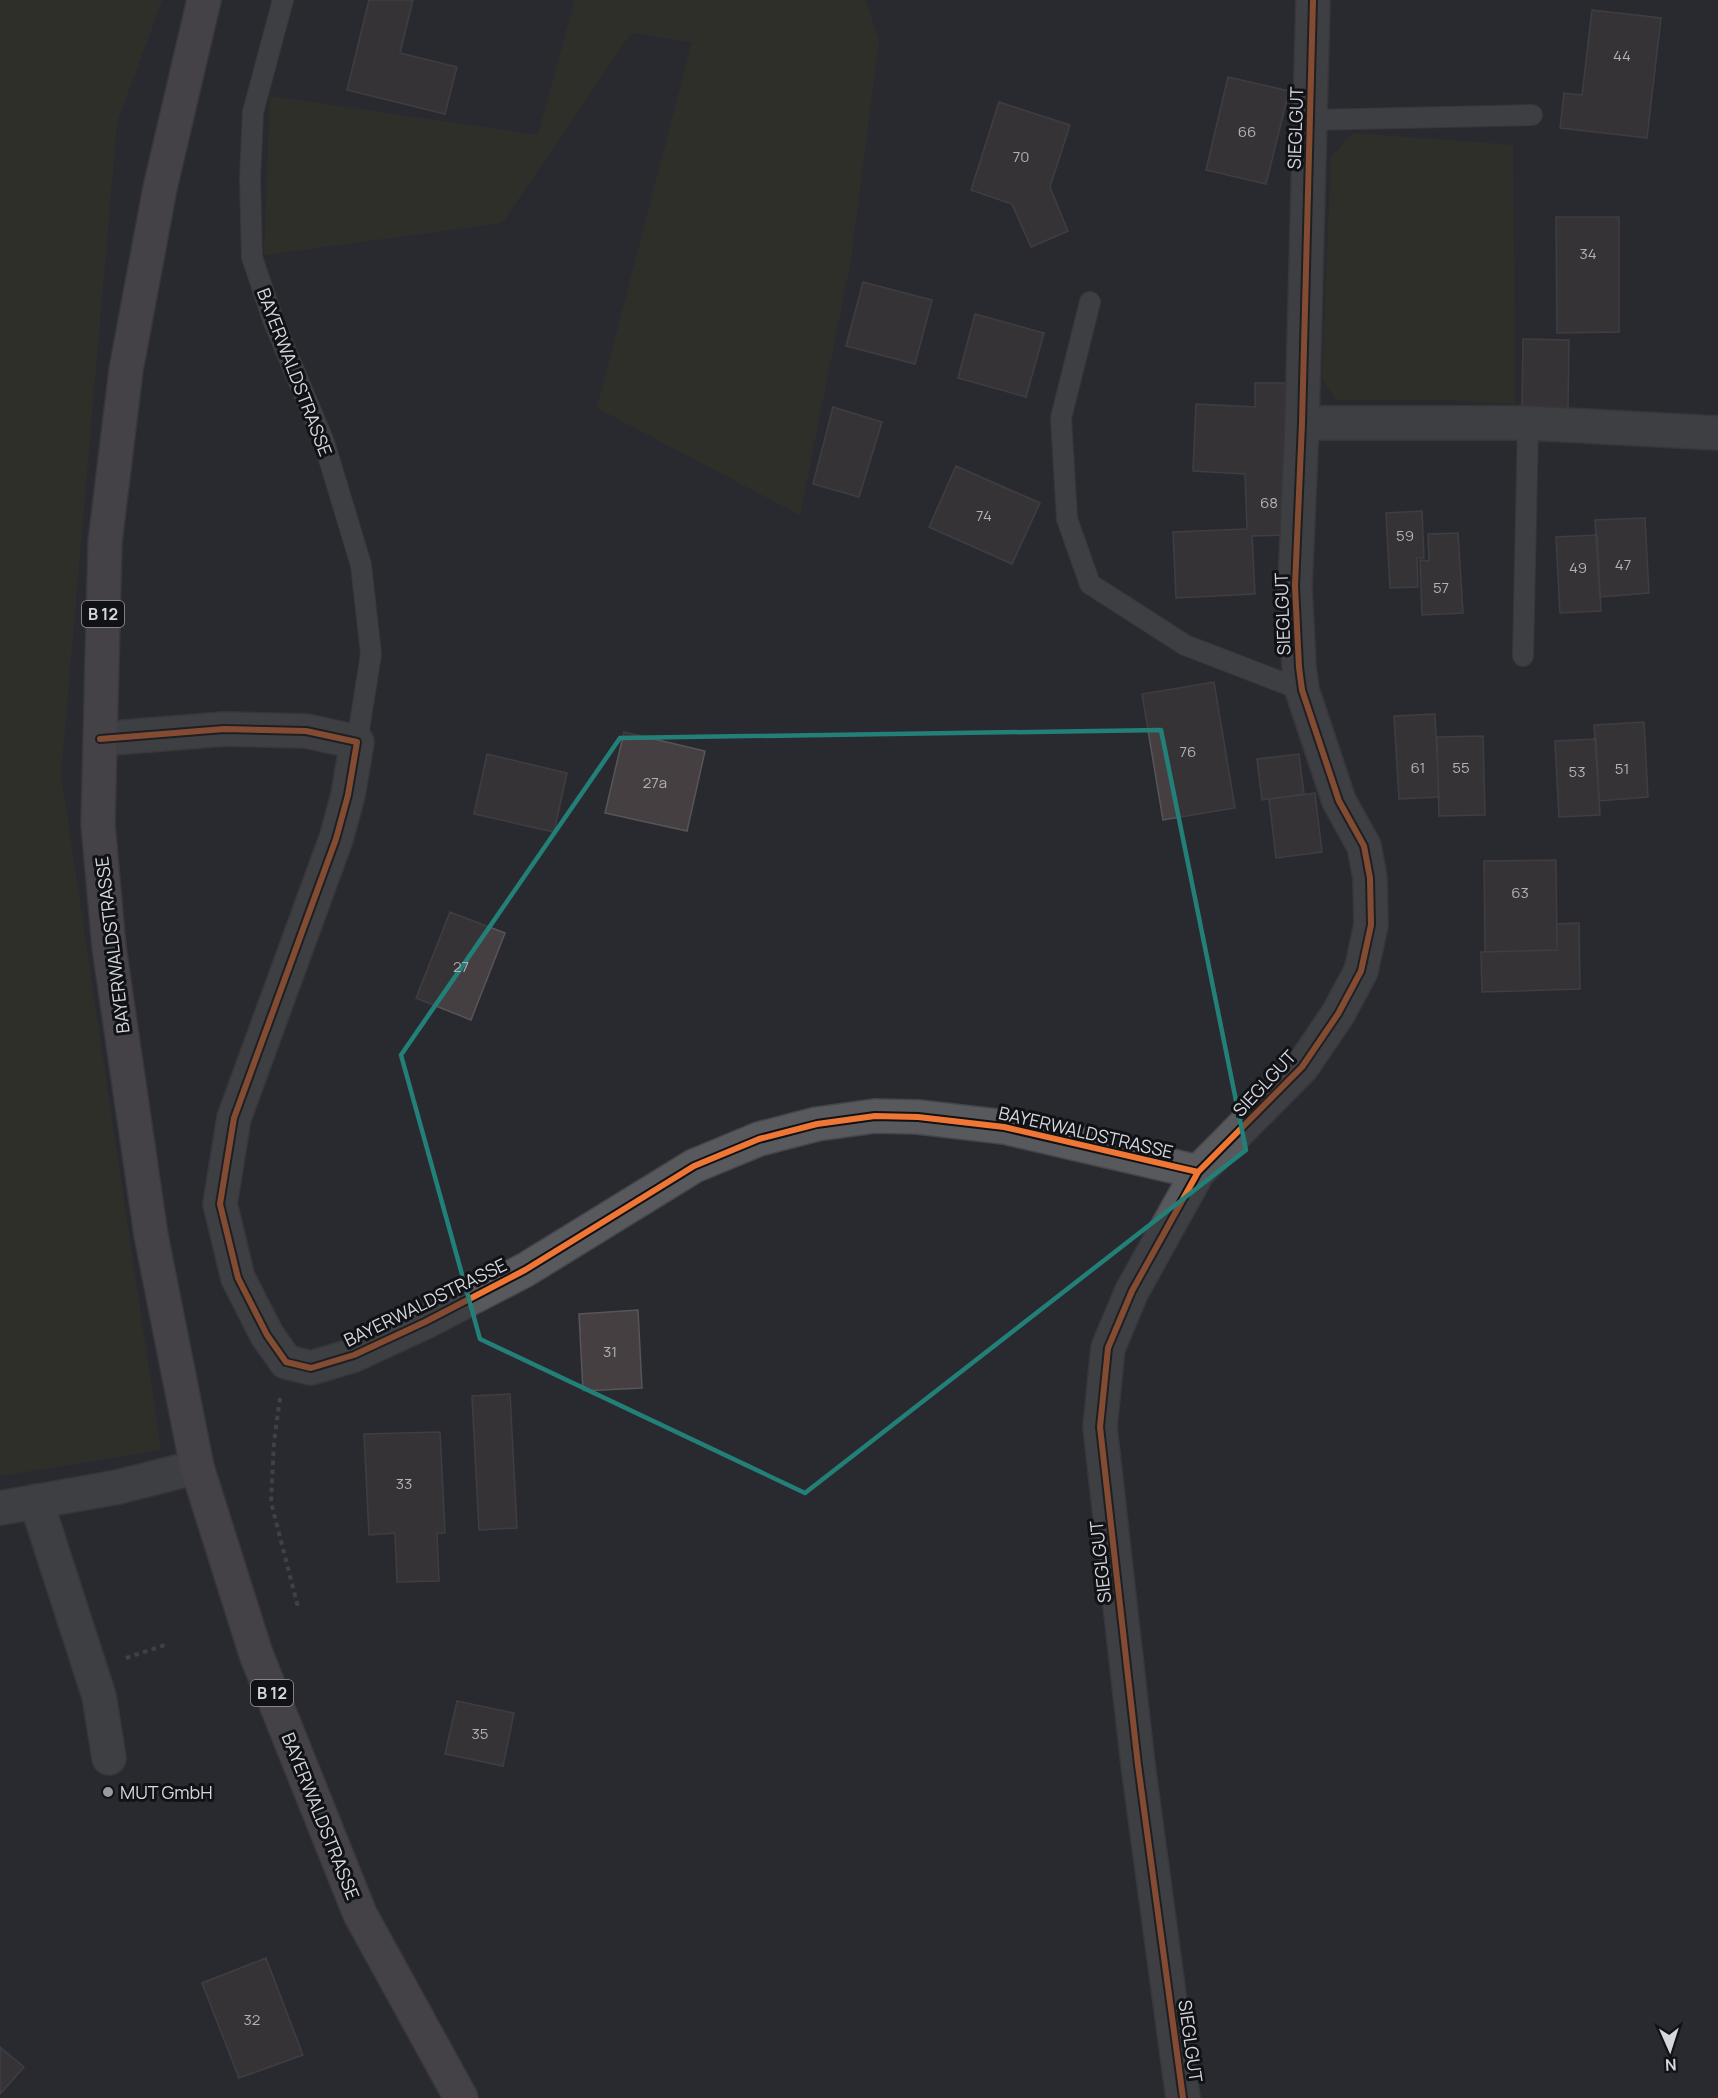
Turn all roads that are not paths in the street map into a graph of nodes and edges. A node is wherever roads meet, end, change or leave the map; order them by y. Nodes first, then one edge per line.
1 (204, 0) edge
2 (283, 0) edge
3 (1313, 0) edge
4 (1532, 115) dead end
5 (1310, 120) junction
6 (1090, 302) dead end
7 (1302, 423) junction
8 (1528, 423) junction
9 (1718, 432) edge
10 (1523, 656) dead end
11 (1302, 690) junction
12 (100, 739) junction
13 (357, 742) junction
14 (1198, 1172) junction
15 (197, 1467) junction
16 (36, 1502) junction
17 (0, 1508) edge
18 (110, 1758) dead end
19 (461, 2098) edge
20 (1183, 2098) edge

1 - 12 main road, BAYERWALDSTRASSE / B 12
2 - 13 lane, BAYERWALDSTRASSE
3 - 5 street, SIEGLGUT
4 - 5 lane
5 - 7 street, SIEGLGUT
6 - 11 lane, SIEGLGUT
7 - 8 street
7 - 11 street, SIEGLGUT
8 - 9 street
8 - 10 lane
11 - 14 street, SIEGLGUT
12 - 13 street
12 - 15 main road, BAYERWALDSTRASSE / B 12
13 - 14 street, BAYERWALDSTRASSE
14 - 20 street, SIEGLGUT
15 - 16 street
15 - 19 main road, BAYERWALDSTRASSE / B 12
16 - 17 street
16 - 18 street

